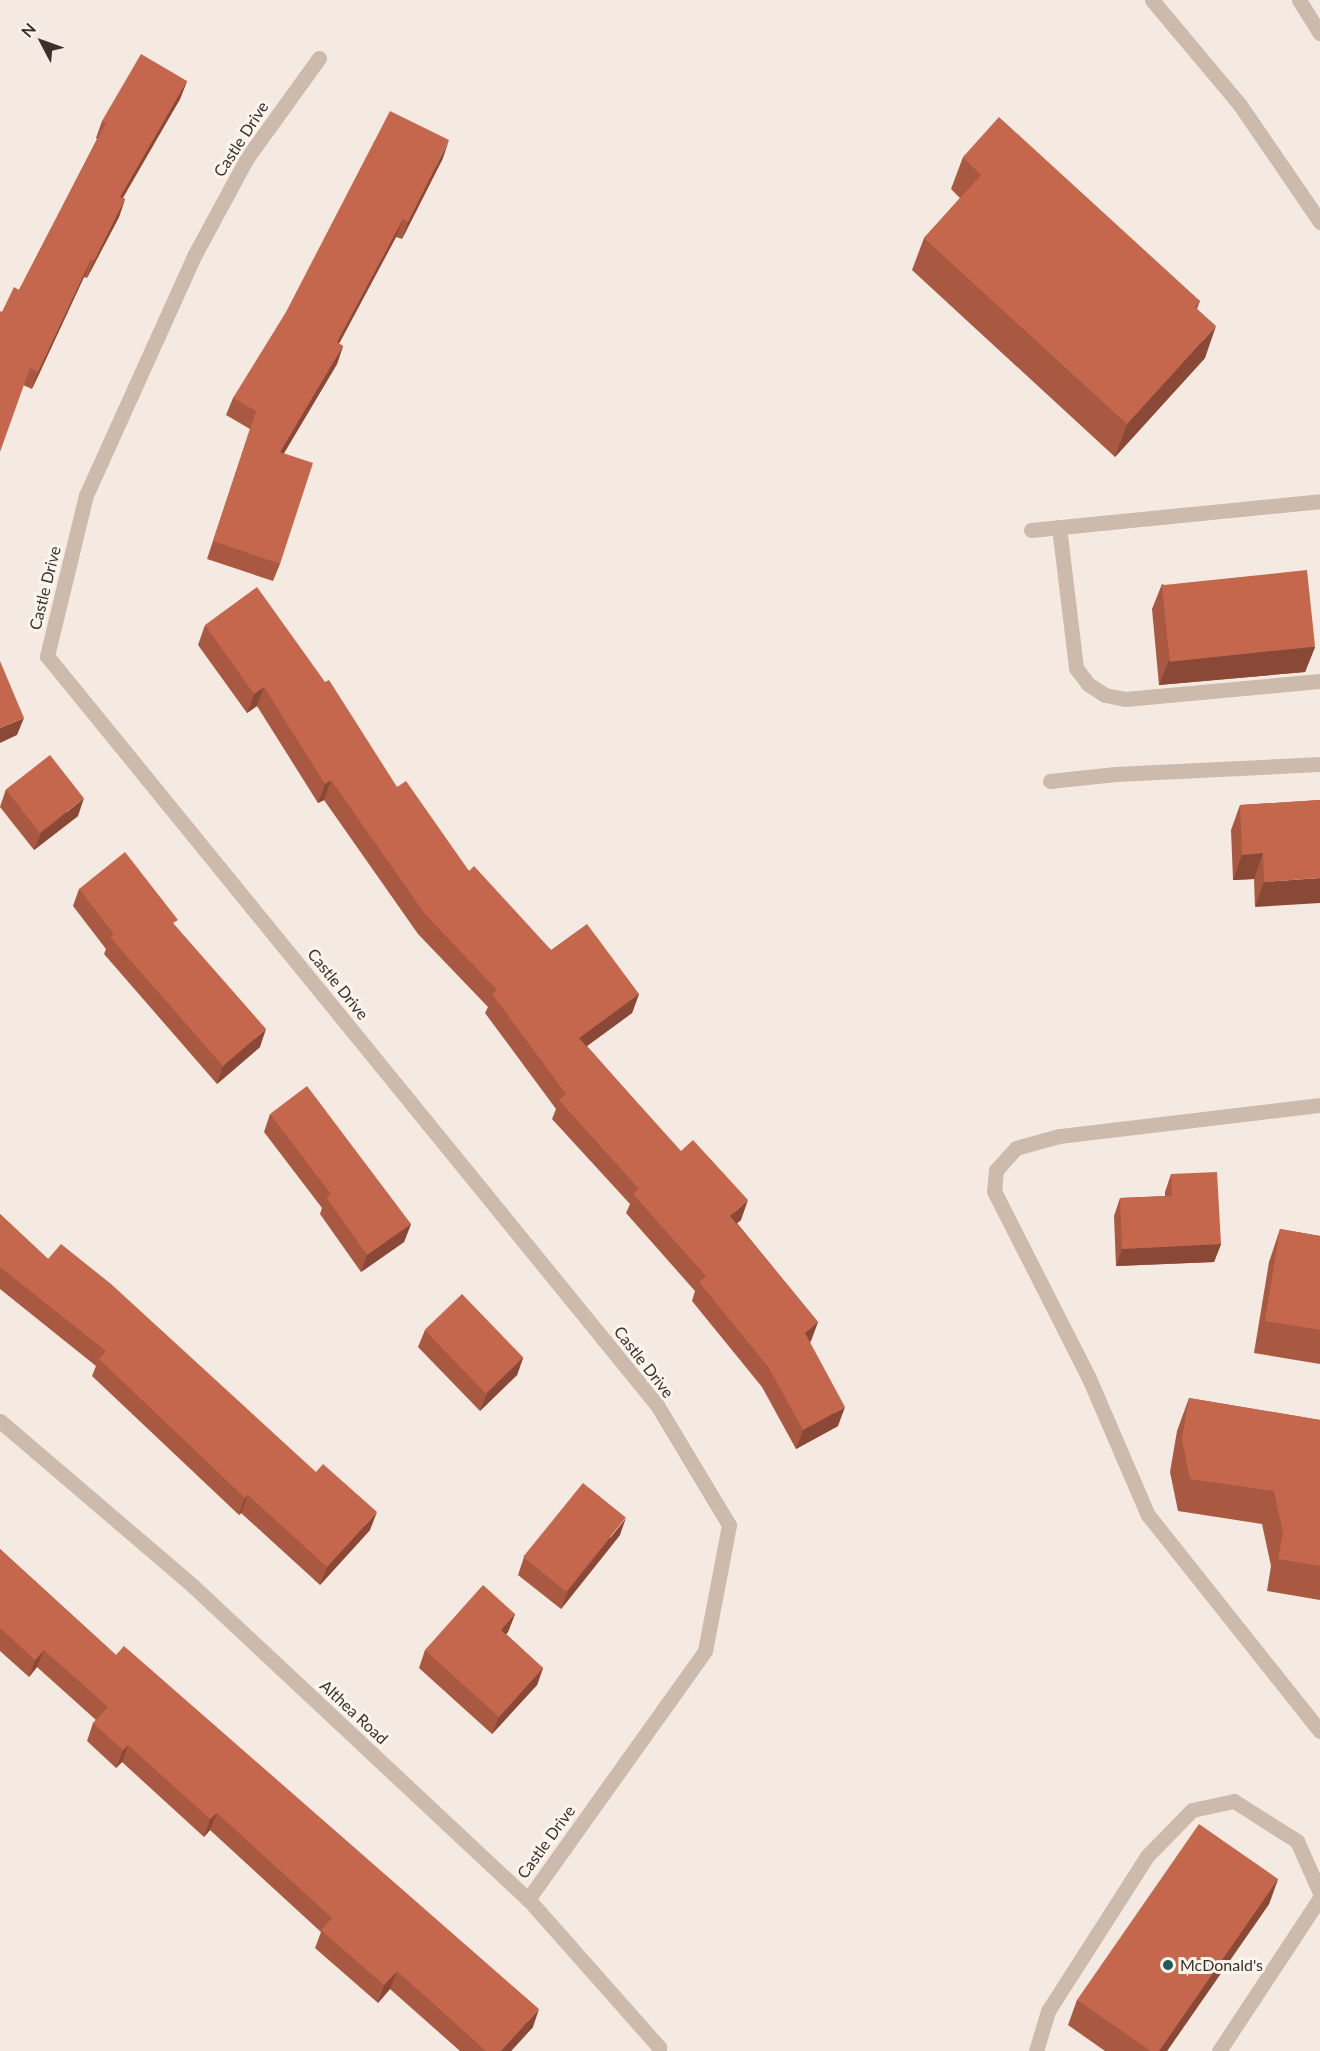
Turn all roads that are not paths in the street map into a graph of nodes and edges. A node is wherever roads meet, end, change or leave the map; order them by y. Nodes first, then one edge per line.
1 (1152, 0) edge
2 (1299, 0) edge
3 (1320, 33) edge
4 (319, 58) dead end
5 (1320, 222) edge
6 (1320, 501) edge
7 (1059, 527) junction
8 (1031, 530) dead end
9 (1320, 681) edge
10 (1320, 765) edge
11 (1050, 781) dead end
12 (1320, 1105) edge
13 (0, 1421) edge
14 (1320, 1731) edge
15 (1320, 1893) edge
16 (1320, 1898) edge
17 (528, 1899) junction
18 (659, 2051) edge
19 (1036, 2051) edge
20 (1219, 2051) edge

1 - 5 street
2 - 3 street
4 - 17 street, Castle Drive
6 - 7 street
7 - 8 street
7 - 9 street
10 - 11 street
12 - 14 street
13 - 17 street, Althea Road
15 - 19 street
16 - 20 street
17 - 18 street, Althea Road

